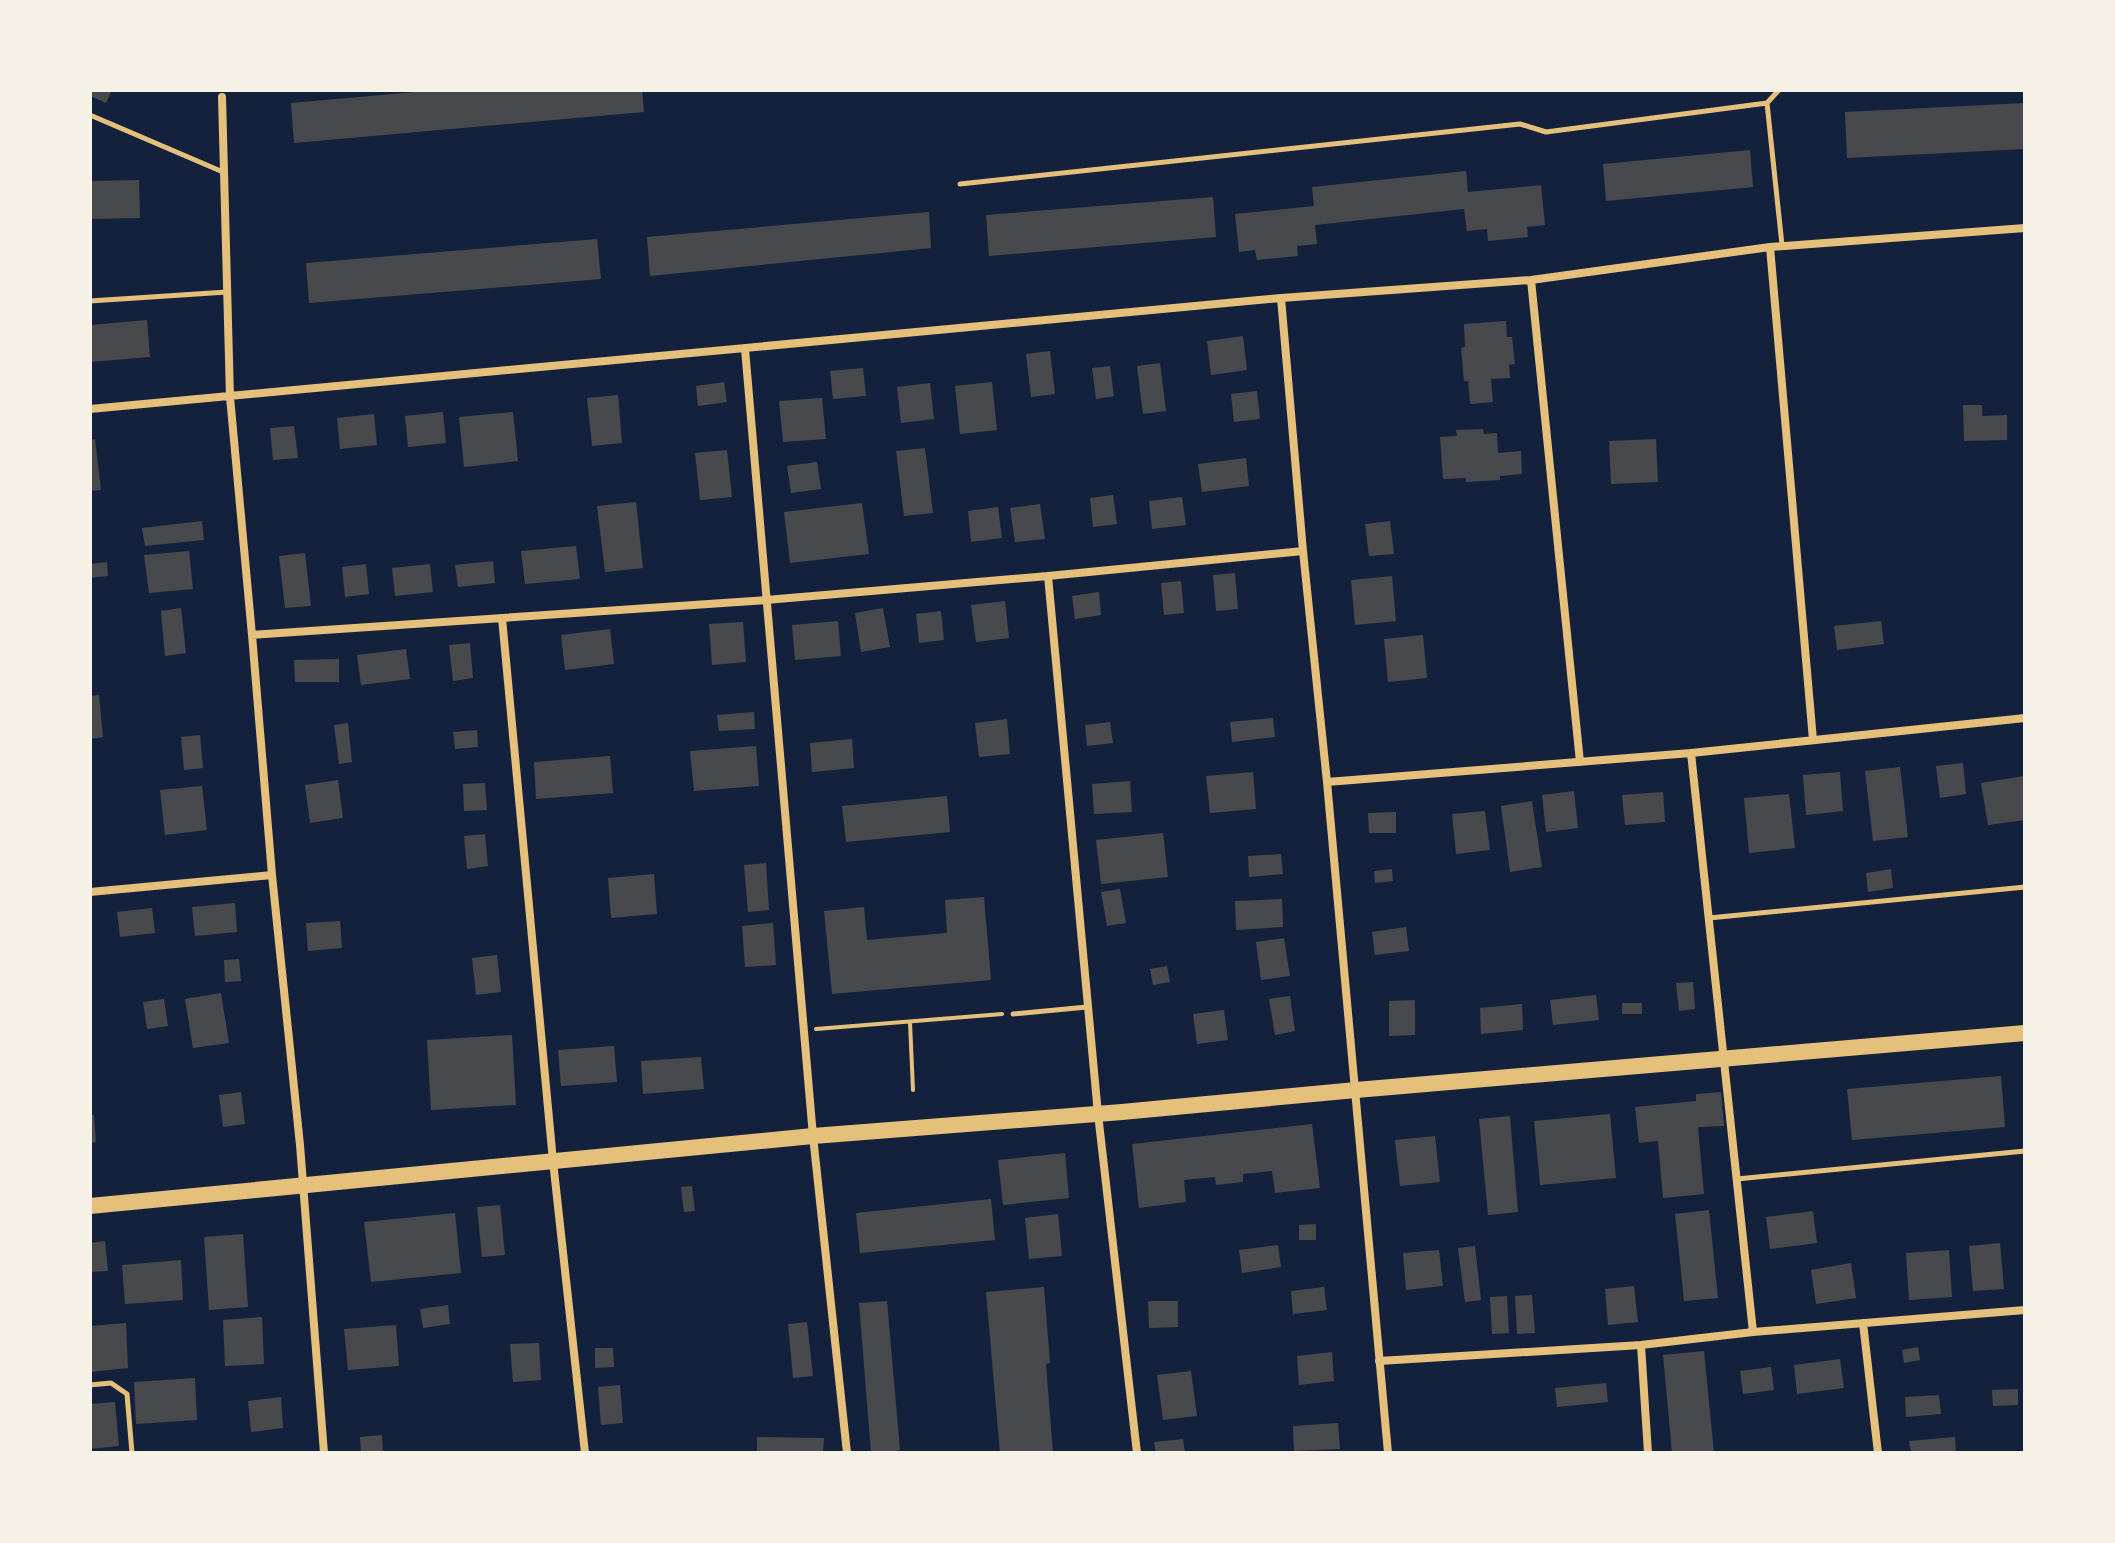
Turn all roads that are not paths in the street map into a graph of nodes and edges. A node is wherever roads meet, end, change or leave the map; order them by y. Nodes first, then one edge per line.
1 (1779, 90) edge
2 (222, 97) dead end
3 (1767, 103) junction
4 (90, 115) edge
5 (224, 172) junction
6 (960, 184) dead end
7 (2025, 228) edge
8 (1782, 246) junction
9 (1770, 247) junction
10 (1531, 280) junction
11 (227, 292) junction
12 (1281, 298) junction
13 (90, 301) edge
14 (745, 349) junction
15 (230, 397) junction
16 (90, 409) edge
17 (1303, 551) junction
18 (1048, 576) junction
19 (766, 600) junction
20 (502, 618) junction
21 (252, 635) junction
22 (2025, 718) edge
23 (1813, 740) junction
24 (1691, 753) junction
25 (1580, 762) junction
26 (1327, 782) junction
27 (272, 875) junction
28 (2025, 887) edge
29 (90, 892) edge
30 (1709, 918) junction
31 (1087, 1007) junction
32 (1013, 1014) road end
33 (2025, 1033) edge
34 (1724, 1059) junction
35 (1356, 1090) junction
36 (1098, 1114) junction
37 (813, 1136) junction
38 (2025, 1151) edge
39 (553, 1161) junction
40 (1737, 1179) junction
41 (303, 1186) junction
42 (90, 1206) edge
43 (2025, 1310) edge
44 (1863, 1323) junction
45 (1753, 1332) junction
46 (1641, 1345) junction
47 (1379, 1361) junction
48 (90, 1385) edge
49 (132, 1453) edge
50 (316, 1453) edge
51 (324, 1453) edge
52 (585, 1453) edge
53 (847, 1453) edge
54 (1137, 1453) edge
55 (1388, 1453) edge
56 (1648, 1453) edge
57 (1878, 1453) edge

1 - 3 lane
2 - 5 street
3 - 6 lane
3 - 8 lane
4 - 5 lane
5 - 11 street
7 - 8 street
8 - 9 street
9 - 10 street
9 - 23 street
10 - 12 street
10 - 25 street
11 - 13 lane
11 - 15 street
12 - 14 street
12 - 17 street
14 - 15 street
14 - 19 street
15 - 16 street
15 - 21 street
17 - 18 street
17 - 26 street
18 - 19 street
18 - 31 street
19 - 20 street
19 - 37 street
20 - 21 street
20 - 39 street
21 - 27 street
22 - 23 street
23 - 24 street
24 - 25 street
24 - 30 street
25 - 26 street
26 - 35 street
27 - 29 street
27 - 41 street
28 - 30 lane
30 - 34 street
31 - 32 lane
31 - 36 street
33 - 34 main road
34 - 35 main road
34 - 40 street
35 - 36 main road
35 - 47 street
36 - 37 main road
36 - 54 street
37 - 39 main road
37 - 53 street
38 - 40 lane
39 - 41 main road
39 - 52 street
40 - 45 street
41 - 42 main road
41 - 51 street
43 - 44 street
44 - 45 street
44 - 57 street
45 - 46 street
46 - 47 street
46 - 56 street
47 - 55 street
48 - 49 lane
50 - 51 street

